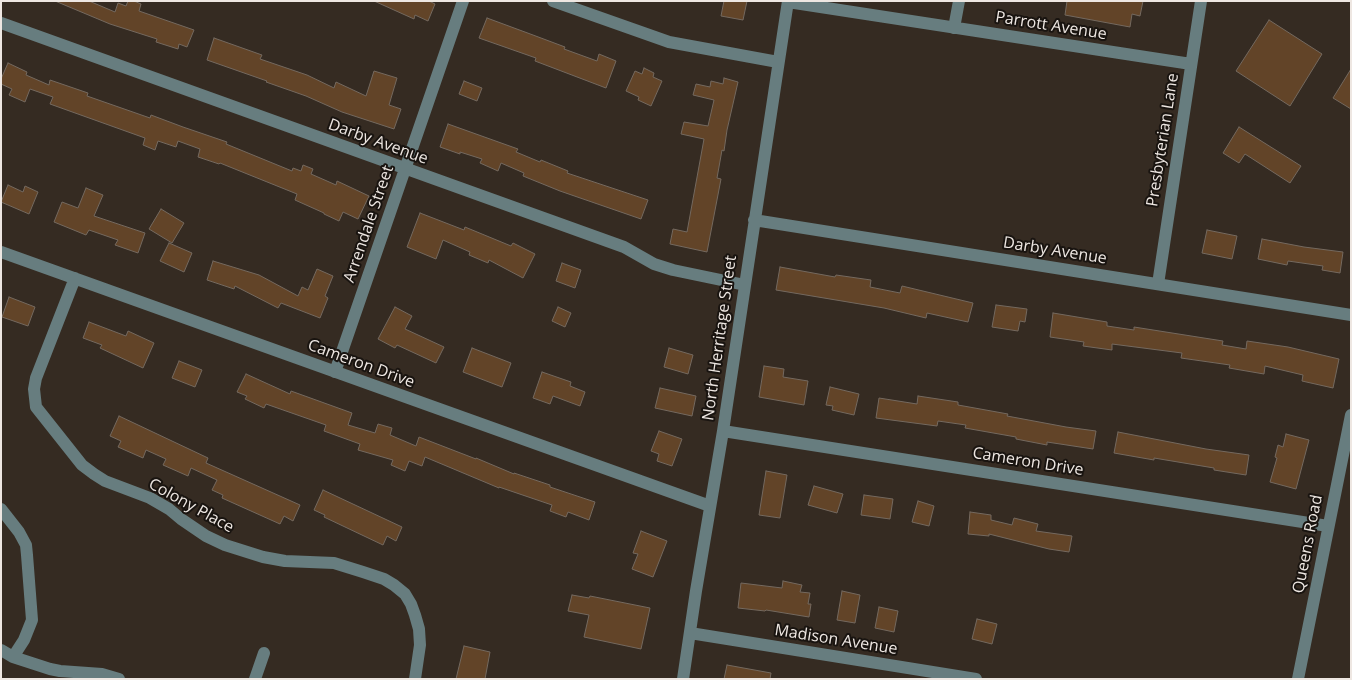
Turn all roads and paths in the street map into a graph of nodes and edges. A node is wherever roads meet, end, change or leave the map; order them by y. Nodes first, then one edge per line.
1 (463, 1) edge
2 (553, 1) edge
3 (959, 1) edge
4 (1201, 1) edge
5 (788, 2) edge
6 (1, 23) edge
7 (954, 28) junction
8 (778, 62) junction
9 (1191, 64) junction
10 (405, 169) junction
11 (754, 220) junction
12 (1, 252) edge
13 (75, 278) junction
14 (1158, 284) junction
15 (745, 285) junction
16 (1351, 315) edge
17 (335, 372) junction
18 (1351, 415) edge
19 (723, 431) junction
20 (710, 506) junction
21 (1, 509) edge
22 (1328, 526) junction
23 (690, 633) junction
24 (1, 650) edge
25 (264, 653) dead end
26 (13, 658) junction
27 (119, 679) edge
28 (255, 679) edge
29 (415, 679) edge
30 (683, 679) edge
31 (976, 679) edge
32 (1298, 679) edge

1 - 10 street, Arrendale Street
2 - 8 street
3 - 7 street
4 - 9 street, Presbyterian Lane
5 - 7 street, Parrott Avenue
5 - 8 street, North Herritage Street
6 - 10 street, Darby Avenue
7 - 9 street, Parrott Avenue
8 - 11 street, North Herritage Street
9 - 14 street, Presbyterian Lane
10 - 15 street, Darby Avenue
10 - 17 street, Arrendale Street
11 - 14 street, Darby Avenue
11 - 15 street, North Herritage Street
12 - 13 street, Cameron Drive
13 - 17 street, Cameron Drive
13 - 29 street, Colony Place
14 - 16 street, Darby Avenue
15 - 19 street, North Herritage Street
17 - 20 street, Cameron Drive
18 - 22 street, Queens Road
19 - 20 street, North Herritage Street
19 - 22 street, Cameron Drive
20 - 23 street, North Herritage Street
21 - 26 street
22 - 32 street, Queens Road
23 - 30 street, North Herritage Street
23 - 31 street, Madison Avenue
24 - 26 street
25 - 28 street
26 - 27 street

